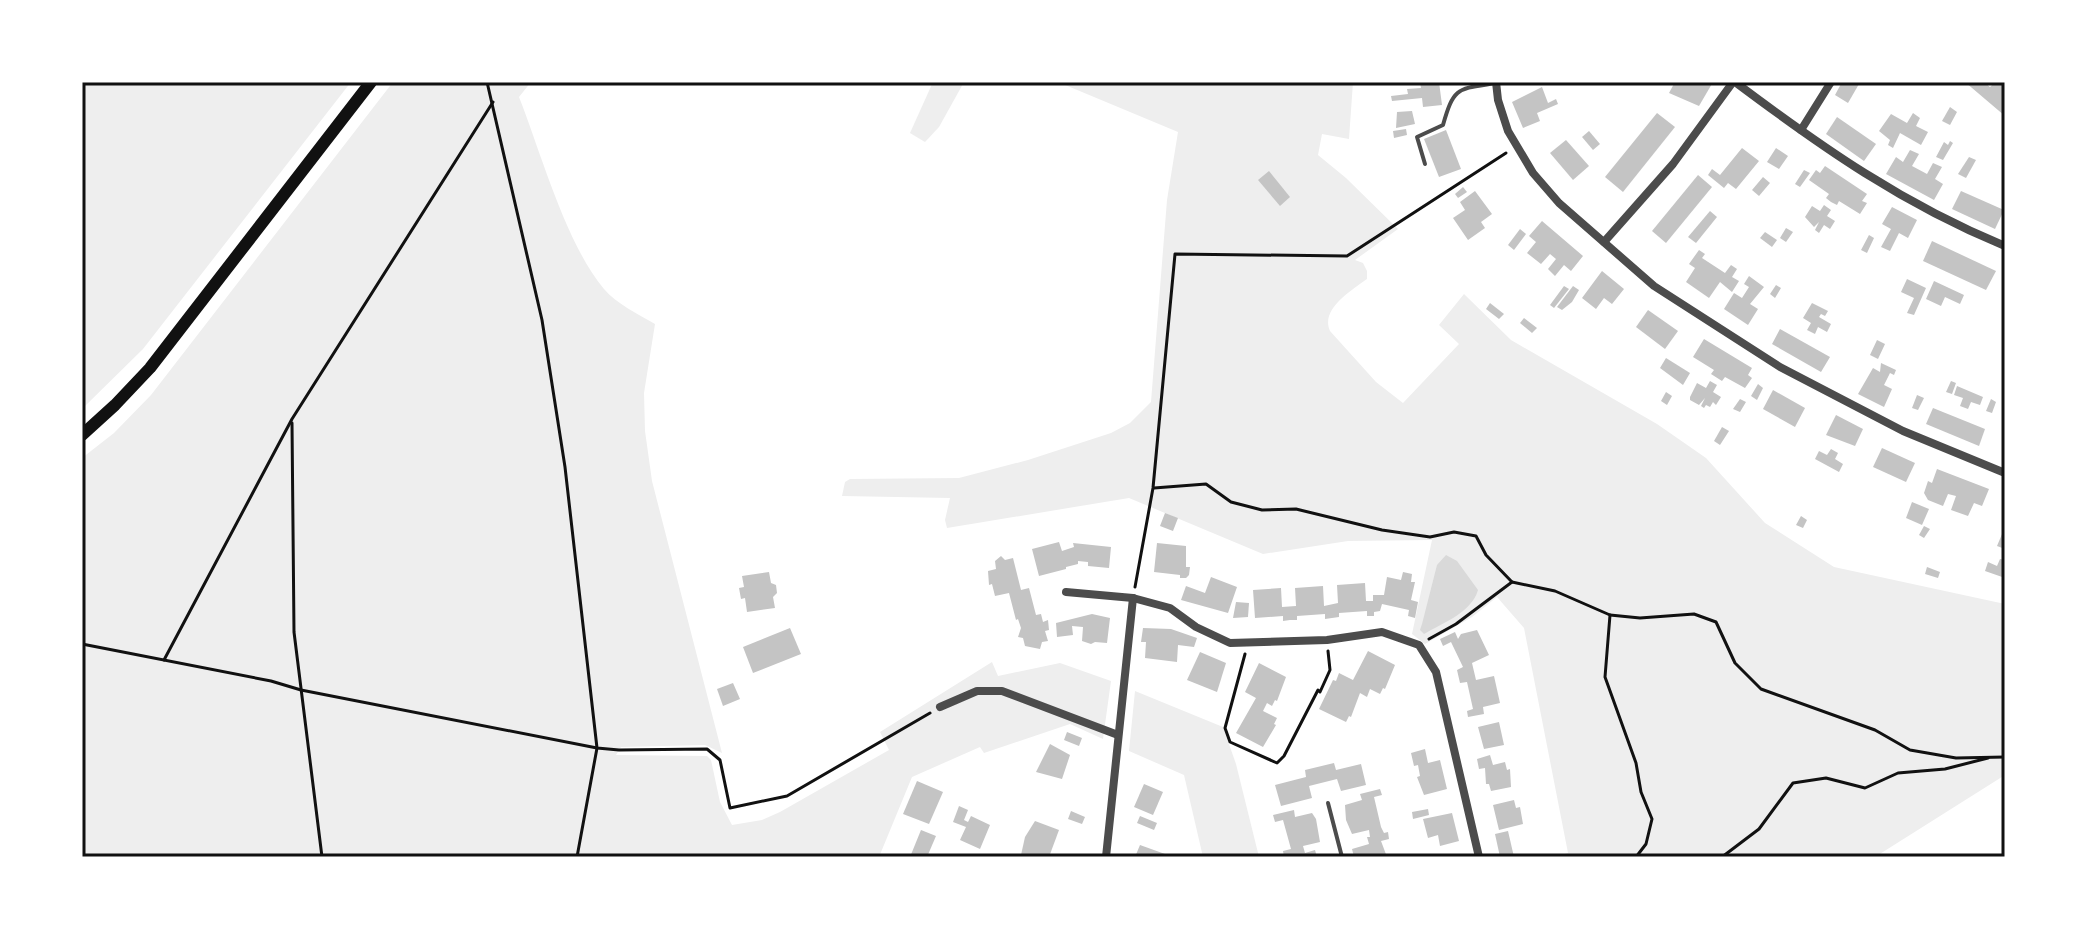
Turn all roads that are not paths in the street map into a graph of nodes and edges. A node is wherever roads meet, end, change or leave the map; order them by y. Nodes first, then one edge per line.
1 (371, 82) edge
2 (1734, 82) edge
3 (1831, 82) edge
4 (1496, 83) edge
5 (1801, 130) junction
6 (1425, 164) dead end
7 (1604, 242) junction
8 (2005, 246) edge
9 (82, 435) edge
10 (2005, 473) edge
11 (1066, 592) dead end
12 (1133, 598) junction
13 (940, 707) road end
14 (1118, 735) junction
15 (1328, 803) dead end
16 (1106, 857) edge
17 (1342, 857) edge
18 (1479, 857) edge

1 - 9 main road
2 - 5 street
2 - 7 street
3 - 5 street
4 - 6 lane
4 - 7 street
5 - 8 street
7 - 10 street
11 - 12 street
12 - 14 street
12 - 18 street
13 - 14 street
14 - 16 street
15 - 17 lane

